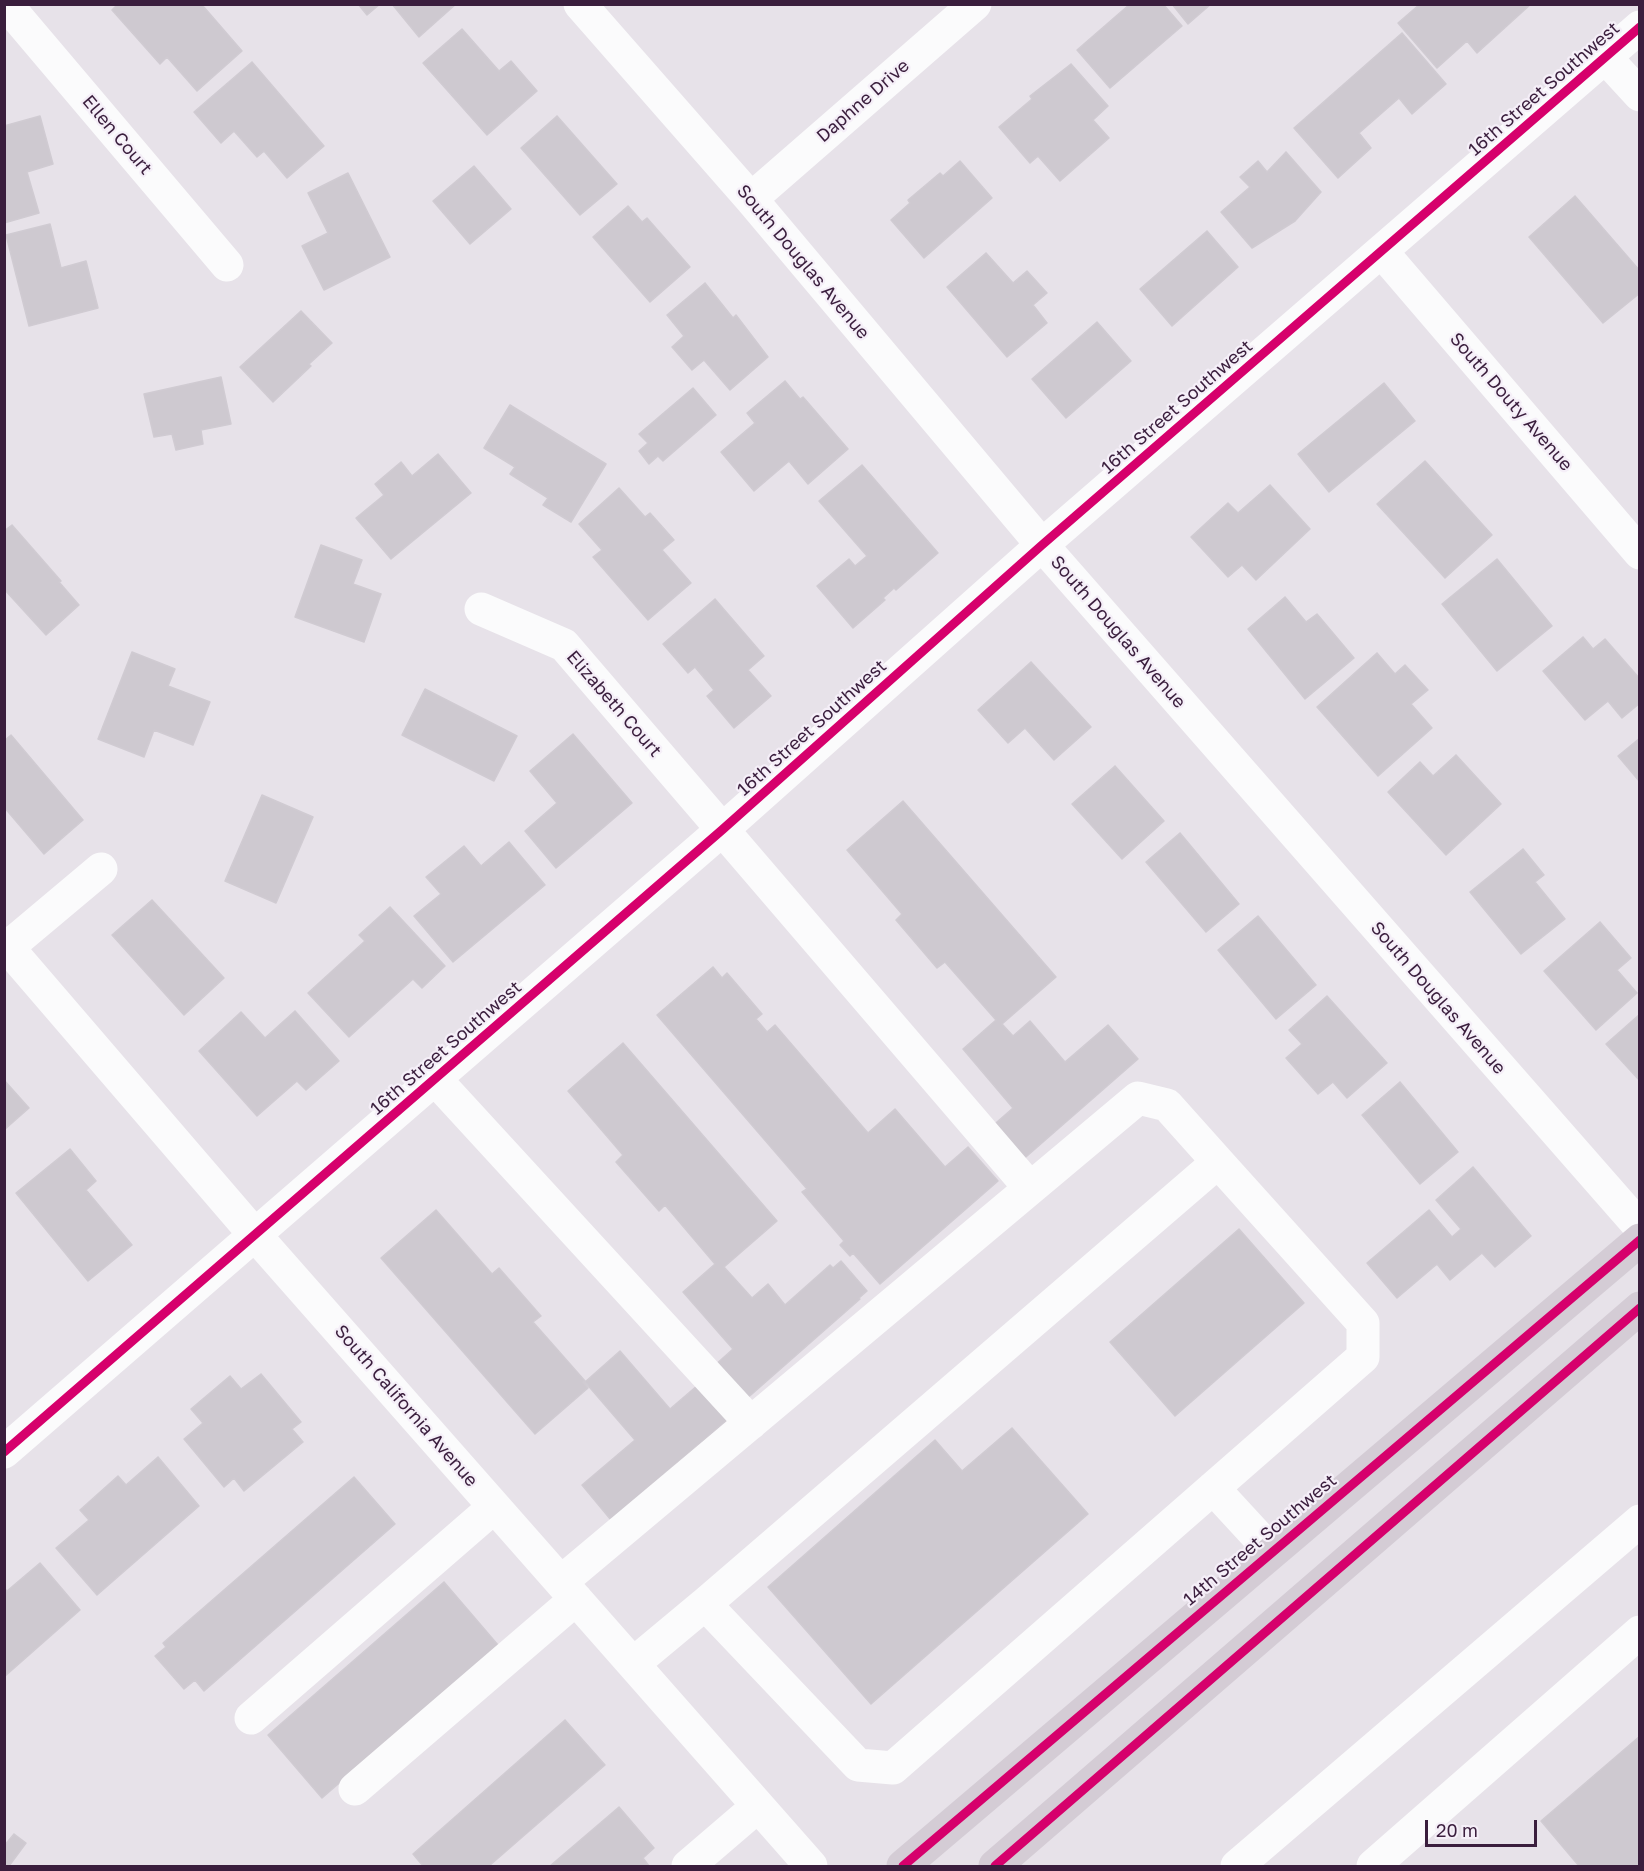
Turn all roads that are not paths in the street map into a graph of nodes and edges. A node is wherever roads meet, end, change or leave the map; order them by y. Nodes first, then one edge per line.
1 (6, 4) edge
2 (580, 4) edge
3 (975, 4) edge
4 (1640, 27) edge
5 (1605, 57) junction
6 (1640, 95) edge
7 (751, 198) junction
8 (1382, 252) junction
9 (227, 266) dead end
10 (1042, 545) junction
11 (1640, 553) edge
12 (481, 609) dead end
13 (722, 831) junction
14 (101, 869) dead end
15 (6, 945) edge
16 (435, 1079) junction
17 (1218, 1162) junction
18 (1030, 1188) junction
19 (1640, 1227) edge
20 (255, 1235) junction
21 (1640, 1240) edge
22 (1640, 1308) edge
23 (751, 1423) junction
24 (4, 1452) edge
25 (1213, 1488) junction
26 (494, 1507) junction
27 (1637, 1526) edge
28 (1272, 1552) junction
29 (568, 1591) junction
30 (705, 1604) junction
31 (1640, 1632) edge
32 (633, 1664) junction
33 (251, 1718) dead end
34 (355, 1789) dead end
35 (758, 1806) junction
36 (688, 1866) edge
37 (812, 1866) edge
38 (903, 1866) edge
39 (995, 1866) edge
40 (1237, 1866) edge
41 (1373, 1866) edge

1 - 9 street, Ellen Court
2 - 7 street, South Douglas Avenue
3 - 7 street, Daphne Drive
4 - 5 street, 16th Street Southwest
5 - 6 street
5 - 8 street, 16th Street Southwest
7 - 10 street, South Douglas Avenue
8 - 10 street, 16th Street Southwest
8 - 11 street, South Douty Avenue
10 - 13 street, 16th Street Southwest
10 - 19 street, South Douglas Avenue
12 - 13 street, Elizabeth Court
13 - 16 street, 16th Street Southwest
13 - 18 street, Elizabeth Court
14 - 15 street
15 - 20 street, South California Avenue
16 - 20 street, 16th Street Southwest
16 - 23 street
17 - 18 street
17 - 25 street
17 - 30 street
18 - 23 street
20 - 24 street, 16th Street Southwest
20 - 26 street, South California Avenue
21 - 28 main road, 14th Street Southwest
22 - 39 main road
23 - 29 street
25 - 28 street
25 - 30 street
26 - 29 street, South California Avenue
26 - 33 street
27 - 40 street
28 - 38 main road, 14th Street Southwest
29 - 32 street, South California Avenue
29 - 34 street
30 - 32 street
31 - 41 street
32 - 35 street, South California Avenue
35 - 36 street
35 - 37 street, South California Avenue

